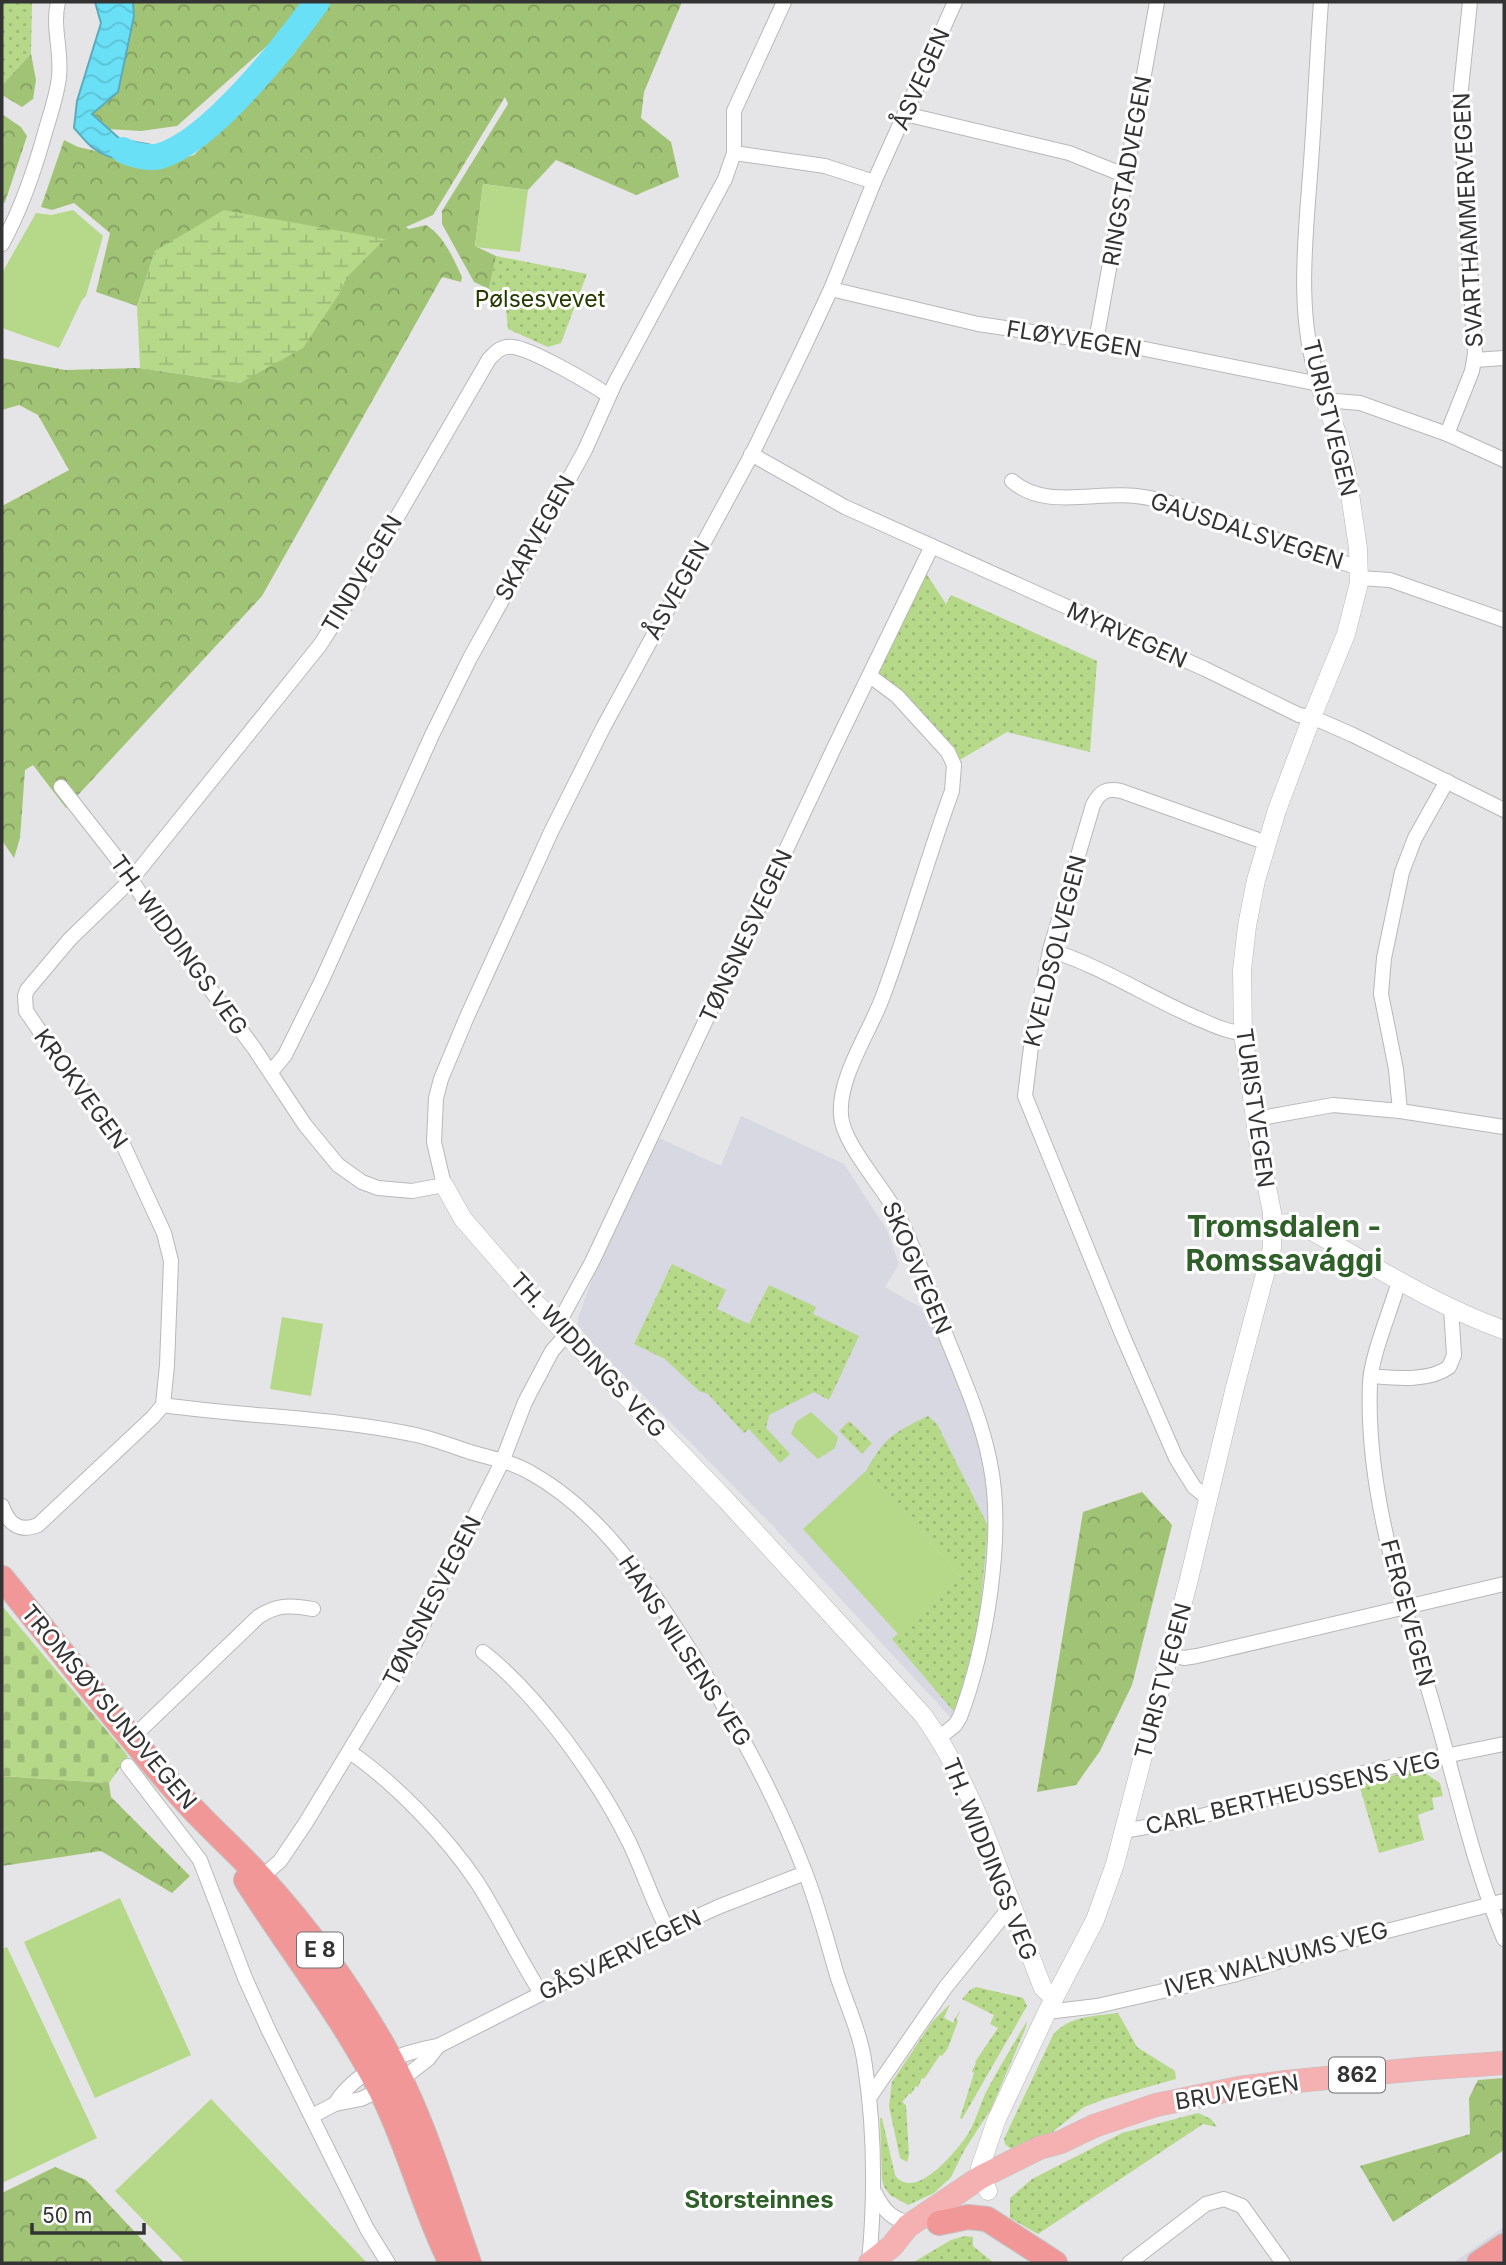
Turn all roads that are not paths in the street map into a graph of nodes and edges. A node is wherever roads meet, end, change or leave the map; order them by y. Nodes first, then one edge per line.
1 (58, 2) edge
2 (785, 2) edge
3 (955, 2) edge
4 (1157, 2) edge
5 (1321, 2) edge
6 (1470, 2) edge
7 (905, 114) junction
8 (734, 153) junction
9 (1124, 175) junction
10 (874, 182) junction
11 (2, 244) edge
12 (831, 289) junction
13 (1096, 341) junction
14 (1504, 358) edge
15 (1474, 360) junction
16 (1322, 392) junction
17 (608, 395) junction
18 (1447, 435) junction
19 (751, 454) junction
20 (1504, 460) edge
21 (1012, 481) dead end
22 (932, 546) junction
23 (1359, 573) junction
24 (1504, 620) edge
25 (870, 676) junction
26 (1312, 717) junction
27 (1447, 781) junction
28 (61, 787) dead end
29 (1504, 810) edge
30 (1267, 843) junction
31 (131, 880) junction
32 (1050, 950) junction
33 (1243, 1033) junction
34 (271, 1072) junction
35 (1400, 1111) junction
36 (1256, 1119) junction
37 (1504, 1127) edge
38 (443, 1185) junction
39 (1272, 1224) junction
40 (1399, 1282) junction
41 (1451, 1307) junction
42 (1504, 1330) edge
43 (562, 1331) junction
44 (1371, 1376) junction
45 (163, 1405) junction
46 (502, 1462) junction
47 (1209, 1499) junction
48 (2, 1506) edge
49 (2, 1578) edge
50 (1504, 1584) edge
51 (1405, 1606) junction
52 (313, 1609) dead end
53 (483, 1652) dead end
54 (1170, 1655) junction
55 (132, 1738) junction
56 (939, 1738) junction
57 (1504, 1744) edge
58 (350, 1752) junction
59 (1448, 1757) junction
60 (128, 1766) dead end
61 (1123, 1831) junction
62 (805, 1873) junction
63 (256, 1882) junction
64 (1497, 1903) edge
65 (1011, 1906) junction
66 (667, 1931) junction
67 (1504, 1939) edge
68 (541, 1993) junction
69 (1050, 2006) junction
70 (438, 2046) junction
71 (1504, 2063) edge
72 (386, 2075) junction
73 (869, 2098) junction
74 (335, 2104) junction
75 (312, 2116) junction
76 (985, 2184) junction
77 (874, 2191) junction
78 (912, 2223) junction
79 (939, 2223) junction
80 (892, 2246) junction
81 (1504, 2246) edge
82 (388, 2263) edge
83 (451, 2263) edge
84 (469, 2263) edge
85 (870, 2263) edge
86 (1055, 2263) edge
87 (1129, 2263) edge
88 (1283, 2263) edge
89 (1479, 2263) edge

1 - 11 street
2 - 8 street, SKARVEGEN
3 - 7 street, ÅSVEGEN
4 - 9 street, RINGSTADVEGEN
5 - 16 street, TURISTVEGEN
6 - 15 street, SVARTHAMMERVEGEN
7 - 9 street
7 - 10 street, ÅSVEGEN
8 - 10 street
8 - 17 street, SKARVEGEN
9 - 13 street, RINGSTADVEGEN
10 - 12 street, ÅSVEGEN
12 - 13 street, FLØYVEGEN
12 - 19 street, ÅSVEGEN
13 - 16 street, FLØYVEGEN
14 - 15 street
15 - 18 street, SVARTHAMMERVEGEN
16 - 18 street, FLØYVEGEN
16 - 23 street, TURISTVEGEN
17 - 31 street, TINDVEGEN
17 - 34 street, SKARVEGEN
18 - 20 street, FLØYVEGEN
19 - 22 street, MYRVEGEN
19 - 38 street, ÅSVEGEN
21 - 23 street, GAUSDALSVEGEN
22 - 25 street, TØNSNESVEGEN
22 - 26 street, MYRVEGEN
23 - 24 street, GAUSDALSVEGEN
23 - 26 street, TURISTVEGEN
25 - 43 street, TØNSNESVEGEN
25 - 56 street, SKOGVEGEN
26 - 27 street, MYRVEGEN
26 - 30 street, TURISTVEGEN
27 - 29 street, MYRVEGEN
27 - 35 street
28 - 31 street, TH. WIDDINGS VEG
30 - 32 street, KVELDSOLVEGEN
30 - 33 street, TURISTVEGEN
31 - 34 street, TH. WIDDINGS VEG
31 - 45 street, KROKVEGEN
32 - 33 street
32 - 47 street, KVELDSOLVEGEN
33 - 36 street, TURISTVEGEN
34 - 38 street, TH. WIDDINGS VEG
35 - 36 street
35 - 37 street
36 - 39 street, TURISTVEGEN
38 - 43 street, TH. WIDDINGS VEG
39 - 40 street
39 - 47 street, TURISTVEGEN
40 - 41 street
40 - 44 street, FERGEVEGEN
41 - 42 street
41 - 44 street
43 - 46 street, TØNSNESVEGEN
43 - 56 street, TH. WIDDINGS VEG
44 - 51 street, FERGEVEGEN
45 - 46 street, HANS NILSENS VEG
45 - 48 street
46 - 58 street, TØNSNESVEGEN
46 - 62 street, HANS NILSENS VEG
47 - 54 street, TURISTVEGEN
49 - 55 highway, TROMSØYSUNDVEGEN / E 8
50 - 51 street
51 - 54 street
51 - 59 street, FERGEVEGEN
52 - 55 street
53 - 66 street
54 - 61 street, TURISTVEGEN
55 - 63 highway, TROMSØYSUNDVEGEN / E 8
56 - 65 street, TH. WIDDINGS VEG
57 - 59 street, CARL BERTHEUSSENS VEG
58 - 63 street, TØNSNESVEGEN
58 - 68 street
59 - 61 street, CARL BERTHEUSSENS VEG
59 - 64 street, FERGEVEGEN
60 - 75 street
61 - 69 street, TURISTVEGEN
62 - 66 street, GÅSVÆRVEGEN
62 - 73 street, HANS NILSENS VEG
63 - 72 highway, TROMSØYSUNDVEGEN / E 8
64 - 67 street, FERGEVEGEN
64 - 69 street, IVER WALNUMS VEG
65 - 69 street, TH. WIDDINGS VEG
65 - 73 street
66 - 68 street, GÅSVÆRVEGEN
68 - 70 street, GÅSVÆRVEGEN
69 - 76 street, TURISTVEGEN
70 - 72 street, GÅSVÆRVEGEN
70 - 72 street, GÅSVÆRVEGEN
71 - 76 main road, BRUVEGEN / 862
72 - 74 street
72 - 74 street
72 - 83 highway, TROMSØYSUNDVEGEN / E 8
72 - 84 highway, TROMSØYSUNDVEGEN / E 8
73 - 77 street, HANS NILSENS VEG
74 - 75 street
75 - 82 street
76 - 78 main road, BRUVEGEN / 862
76 - 79 main road, BRUVEGEN / 862
77 - 78 street
77 - 85 street
78 - 80 main road, BRUVEGEN / 862
79 - 80 main road, BRUVEGEN / 862
79 - 86 highway
80 - 85 main road, BRUVEGEN / 862
81 - 89 highway
87 - 88 street

